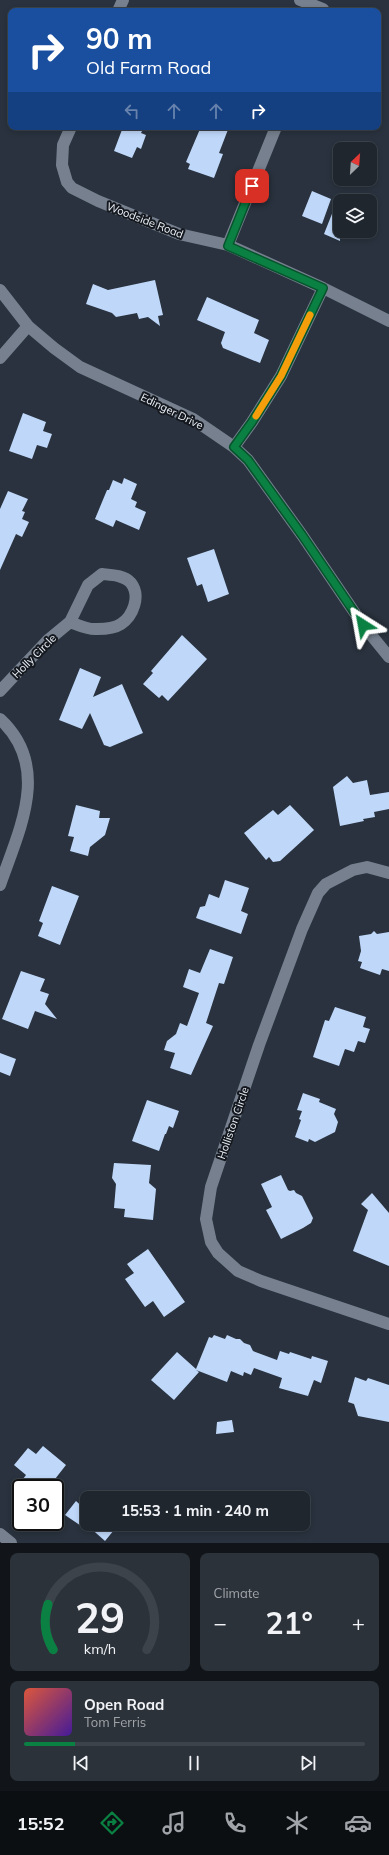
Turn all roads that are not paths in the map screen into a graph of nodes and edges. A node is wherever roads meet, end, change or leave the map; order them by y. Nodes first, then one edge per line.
1 (300, 0) edge
2 (324, 7) edge
3 (70, 130) edge
4 (275, 130) edge
5 (228, 246) junction
6 (323, 288) junction
7 (0, 290) edge
8 (389, 321) edge
9 (28, 326) junction
10 (0, 358) edge
11 (234, 447) junction
12 (70, 622) junction
13 (389, 657) edge
14 (0, 691) edge
15 (0, 719) edge
16 (389, 873) edge
17 (0, 885) edge
18 (389, 1324) edge
19 (0, 1534) edge
20 (11, 1543) edge

1 - 2 street
3 - 5 street, Woodside Road
4 - 5 street
5 - 6 street, Woodside Road
6 - 8 street, Woodside Road
6 - 11 street
7 - 9 street, Edinger Drive
9 - 10 street
9 - 11 street, Edinger Drive
11 - 13 street, Edinger Drive
12 - 12 street, Holly Circle
12 - 14 street, Holly Circle
15 - 17 street
16 - 18 street, Holliston Circle
19 - 20 street

